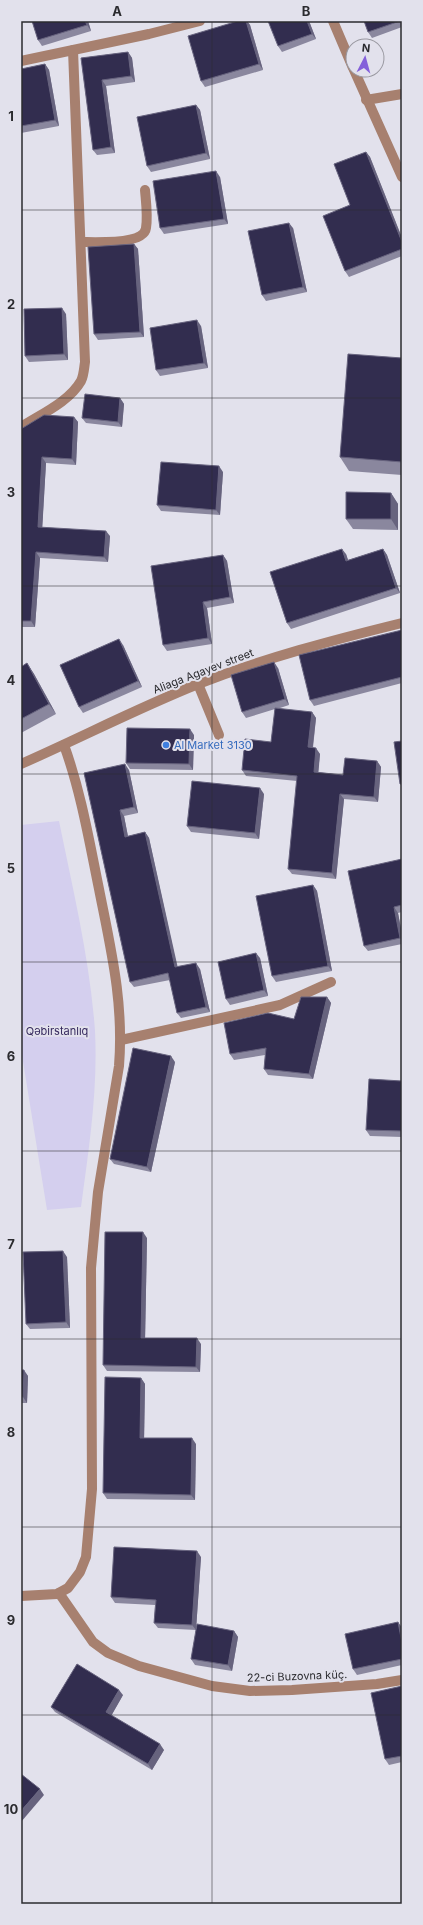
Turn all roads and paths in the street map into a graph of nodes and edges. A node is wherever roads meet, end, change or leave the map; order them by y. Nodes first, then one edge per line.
1 (200, 21) edge
2 (333, 21) edge
3 (74, 50) junction
4 (345, 50) edge
5 (21, 61) edge
6 (357, 78) edge
7 (402, 94) edge
8 (366, 100) junction
9 (402, 177) edge
10 (145, 190) dead end
11 (81, 242) junction
12 (21, 427) edge
13 (402, 622) edge
14 (198, 684) junction
15 (219, 735) dead end
16 (64, 745) junction
17 (21, 764) edge
18 (331, 982) dead end
19 (121, 1040) junction
20 (59, 1593) junction
21 (21, 1596) edge
22 (402, 1680) edge

1 - 3 street
2 - 4 street
3 - 5 street
3 - 11 street
6 - 8 street
7 - 8 street
8 - 9 street
10 - 11 street
11 - 12 street
13 - 14 street, Aliaga Agayev street
14 - 15 street
14 - 16 street, Aliaga Agayev street
16 - 17 street, Aliaga Agayev street
16 - 19 street
18 - 19 street
19 - 20 street
20 - 21 street
20 - 22 street, 22-ci Buzovna küç.

